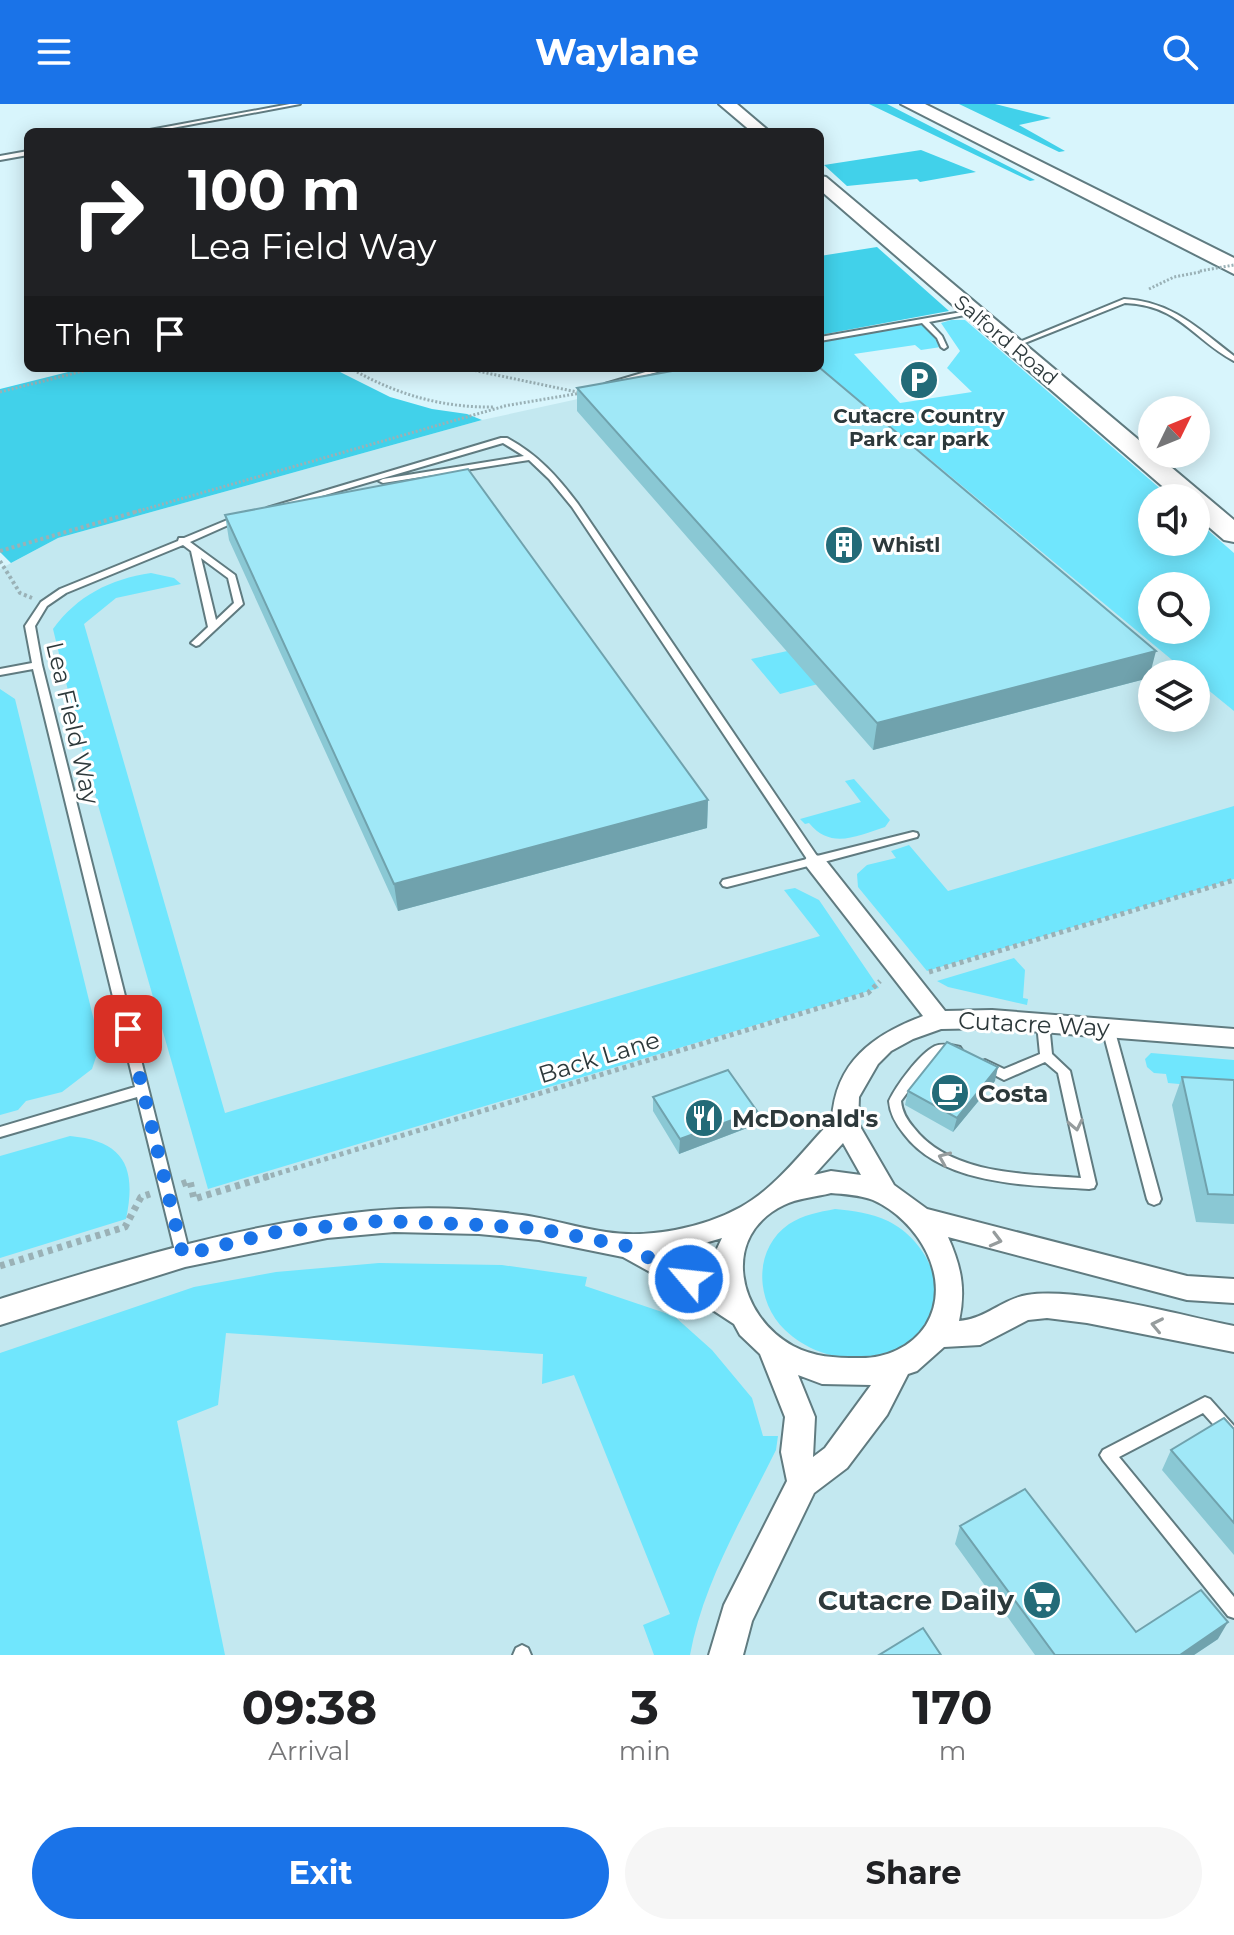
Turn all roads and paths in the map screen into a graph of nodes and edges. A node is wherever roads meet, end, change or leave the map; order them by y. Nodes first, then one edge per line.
1 (298, 104) edge
2 (727, 104) edge
3 (910, 104) edge
4 (946, 104) edge
5 (164, 128) edge
6 (757, 128) edge
7 (24, 154) edge
8 (0, 158) edge
9 (824, 184) edge
10 (1225, 262) edge
11 (1174, 277) dead end
12 (973, 312) junction
13 (924, 321) junction
14 (824, 338) edge
15 (1013, 346) junction
16 (944, 347) dead end
17 (1234, 359) edge
18 (79, 372) edge
19 (359, 372) edge
20 (482, 372) edge
21 (653, 372) edge
22 (595, 388) edge
23 (0, 392) edge
24 (505, 406) junction
25 (532, 457) junction
26 (1175, 484) edge
27 (332, 489) junction
28 (1210, 514) edge
29 (1234, 534) edge
30 (182, 540) junction
31 (195, 549) junction
32 (0, 551) edge
33 (0, 561) edge
34 (44, 604) junction
35 (213, 629) junction
36 (196, 643) dead end
37 (37, 665) junction
38 (0, 672) edge
39 (913, 835) dead end
40 (815, 862) junction
41 (1234, 880) edge
42 (727, 883) dead end
43 (902, 975) junction
44 (939, 1020) junction
45 (1043, 1024) junction
46 (1108, 1028) junction
47 (1234, 1038) edge
48 (1046, 1056) junction
49 (143, 1090) junction
50 (845, 1123) junction
51 (0, 1132) edge
52 (165, 1189) junction
53 (884, 1193) junction
54 (772, 1195) junction
55 (1154, 1199) dead end
56 (745, 1217) junction
57 (921, 1219) junction
58 (627, 1246) junction
59 (183, 1255) junction
60 (0, 1266) edge
61 (1234, 1291) edge
62 (0, 1312) edge
63 (740, 1314) junction
64 (937, 1335) junction
65 (1234, 1339) edge
66 (773, 1349) junction
67 (897, 1365) junction
68 (1234, 1437) edge
69 (803, 1482) junction
70 (1234, 1610) edge
71 (726, 1655) edge

1 - 5 lane
2 - 6 main road
3 - 10 highway
4 - 10 highway
7 - 8 lane
9 - 12 main road, Salford Road
10 - 11 path
12 - 13 lane
12 - 15 main road, Salford Road
13 - 14 lane
13 - 16 lane
15 - 17 lane
15 - 26 main road, Salford Road
18 - 23 path
19 - 24 path
20 - 24 path
21 - 22 lane
24 - 32 path
25 - 27 lane
25 - 27 lane
25 - 40 lane
27 - 30 lane
28 - 29 main road, Salford Road
30 - 31 lane
30 - 34 lane
31 - 35 lane
31 - 35 lane
33 - 34 path
34 - 37 lane, Lea Field Way
35 - 36 lane
37 - 38 lane
37 - 49 lane, Lea Field Way
39 - 40 lane
40 - 42 lane
40 - 43 street
41 - 43 path, Back Lane
43 - 44 street
43 - 52 path, Back Lane
44 - 45 street, Cutacre Way
44 - 50 street, Cutacre Way
45 - 46 street, Cutacre Way
45 - 48 lane
46 - 47 street, Cutacre Way
46 - 55 lane
48 -> 48 lane
49 - 51 lane
49 - 52 lane, Lea Field Way
50 - 53 street
50 - 54 street
52 - 59 lane, Lea Field Way
52 - 60 path
53 - 54 street
53 - 57 street
54 - 56 street
56 - 58 street
56 - 63 street
57 -> 61 street
57 - 64 street
58 - 59 street
58 - 63 street
59 - 62 street
63 - 66 street
65 -> 64 street
64 - 67 street
66 - 67 street
66 - 69 street
67 - 69 street
68 - 70 lane
69 - 71 street

